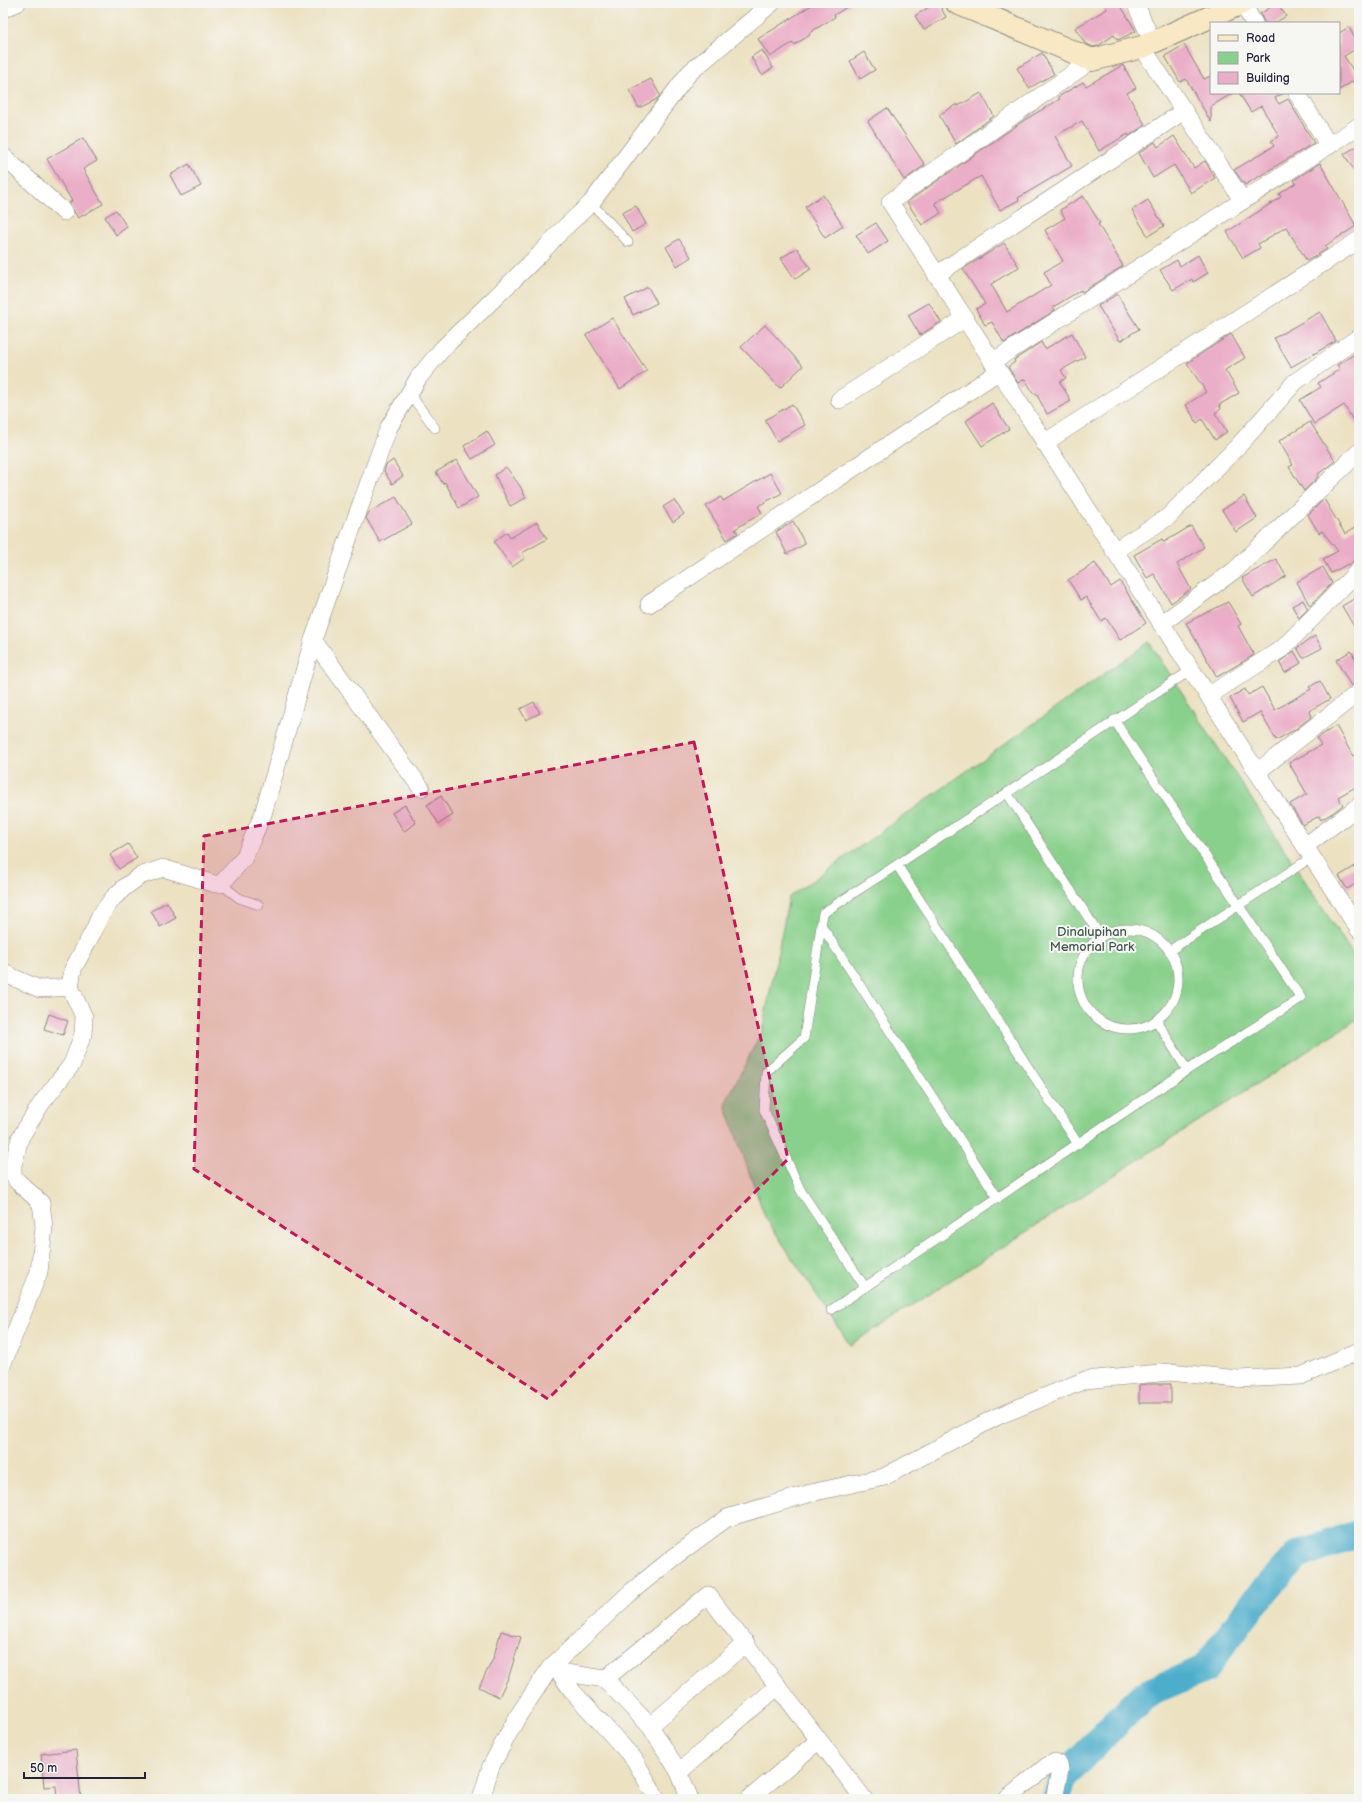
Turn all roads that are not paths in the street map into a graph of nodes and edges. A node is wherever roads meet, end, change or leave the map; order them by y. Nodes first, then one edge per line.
1 (17, 3) edge
2 (772, 3) edge
3 (957, 3) edge
4 (1134, 3) edge
5 (1242, 3) edge
6 (984, 8) edge
7 (3, 9) edge
8 (1253, 22) edge
9 (1147, 45) junction
10 (1092, 60) junction
11 (1298, 94) edge
12 (1184, 111) junction
13 (1359, 126) edge
14 (1329, 146) junction
15 (3, 156) edge
16 (1243, 201) junction
17 (590, 203) junction
18 (64, 212) dead end
19 (1359, 240) edge
20 (628, 242) dead end
21 (936, 275) junction
22 (964, 319) junction
23 (1359, 337) edge
24 (995, 367) junction
25 (409, 393) junction
26 (839, 400) dead end
27 (435, 428) dead end
28 (1044, 443) junction
29 (1359, 452) edge
30 (1114, 551) junction
31 (1359, 570) edge
32 (649, 604) dead end
33 (1161, 624) junction
34 (313, 640) junction
35 (1191, 670) junction
36 (1359, 692) edge
37 (1208, 696) junction
38 (1114, 720) junction
39 (1257, 772) junction
40 (422, 788) dead end
41 (1007, 793) junction
42 (1359, 806) edge
43 (1309, 852) junction
44 (897, 865) junction
45 (221, 884) junction
46 (259, 905) dead end
47 (1238, 905) junction
48 (821, 925) junction
49 (1359, 930) edge
50 (1101, 937) junction
51 (1169, 951) junction
52 (3, 971) edge
53 (70, 987) junction
54 (1156, 1020) junction
55 (1187, 1070) junction
56 (1078, 1144) junction
57 (998, 1198) junction
58 (865, 1288) junction
59 (831, 1310) dead end
60 (1359, 1351) edge
61 (3, 1363) edge
62 (746, 1643) junction
63 (555, 1670) junction
64 (605, 1679) junction
65 (778, 1686) junction
66 (650, 1726) junction
67 (818, 1740) junction
68 (679, 1772) junction
69 (481, 1799) edge
70 (657, 1799) edge
71 (690, 1799) edge
72 (748, 1799) edge
73 (864, 1799) edge
74 (1007, 1799) edge
75 (1054, 1799) edge

1 - 7 street
2 - 17 street
3 - 6 street
4 - 9 street
5 - 8 street
5 - 9 street
6 - 10 street
9 - 10 street
9 - 12 street
10 - 21 street
11 - 14 street
12 - 16 street
12 - 21 street
13 - 14 street
14 - 16 street
15 - 18 street
16 - 24 street
17 - 20 lane
17 - 25 street
19 - 28 street
21 - 22 street
22 - 24 street
22 - 26 street
23 - 30 street
24 - 28 street
24 - 32 street
25 - 27 lane
25 - 34 street
28 - 30 street
29 - 33 street
30 - 33 street
31 - 37 street
33 - 35 street
34 - 40 street
34 - 45 street
35 - 37 street
35 - 38 lane
36 - 39 street
37 - 39 street
38 - 41 lane
38 - 47 lane
39 - 43 street
41 - 44 lane
41 - 50 lane
42 - 43 street
43 - 47 lane
43 - 49 street
44 - 48 lane
44 - 56 lane
45 - 46 lane
45 - 53 street
47 - 51 lane
47 - 55 lane
48 - 57 lane
48 - 58 lane
50 - 51 lane
50 - 54 lane
51 - 54 lane
52 - 53 street
53 - 61 street
54 - 55 lane
55 - 56 lane
56 - 57 lane
57 - 58 lane
58 - 59 lane
60 - 63 street
62 - 64 street
62 - 65 street
62 - 66 street
63 - 64 street
63 - 69 street
63 - 70 street
64 - 66 street
65 - 67 street
65 - 68 street
66 - 68 street
67 - 72 street
67 - 73 street
68 - 71 street
74 - 75 street

